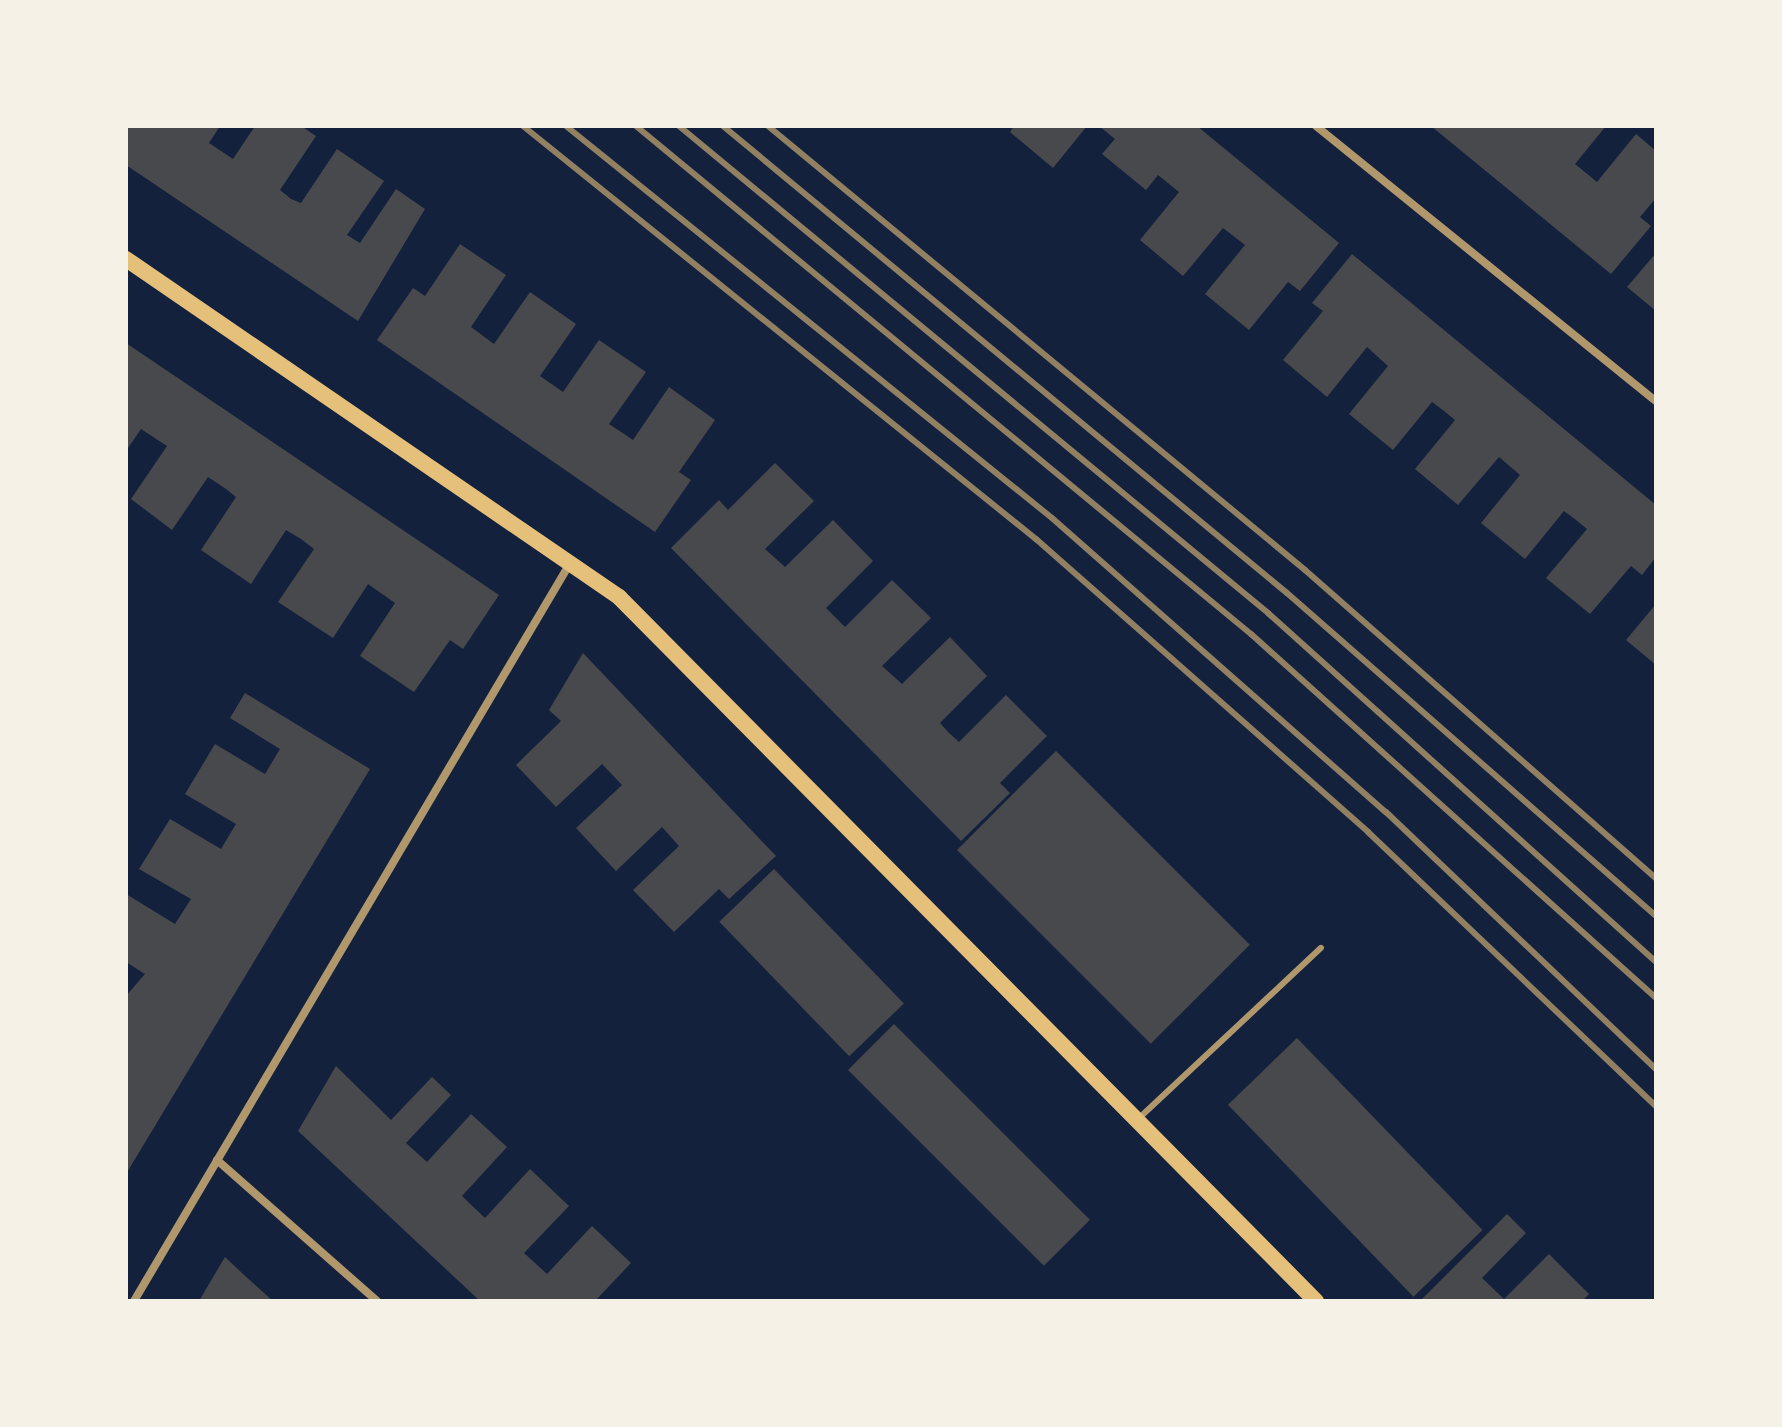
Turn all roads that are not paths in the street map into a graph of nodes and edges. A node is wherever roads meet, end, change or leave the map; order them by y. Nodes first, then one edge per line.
1 (1316, 126) edge
2 (126, 259) edge
3 (1656, 401) edge
4 (569, 565) junction
5 (1321, 948) dead end
6 (1137, 1120) junction
7 (217, 1160) junction
8 (134, 1301) edge
9 (377, 1301) edge
10 (1316, 1301) edge

1 - 3 street
2 - 4 main road
4 - 6 main road
4 - 7 street
5 - 6 lane
6 - 10 main road
7 - 8 street
7 - 9 street

